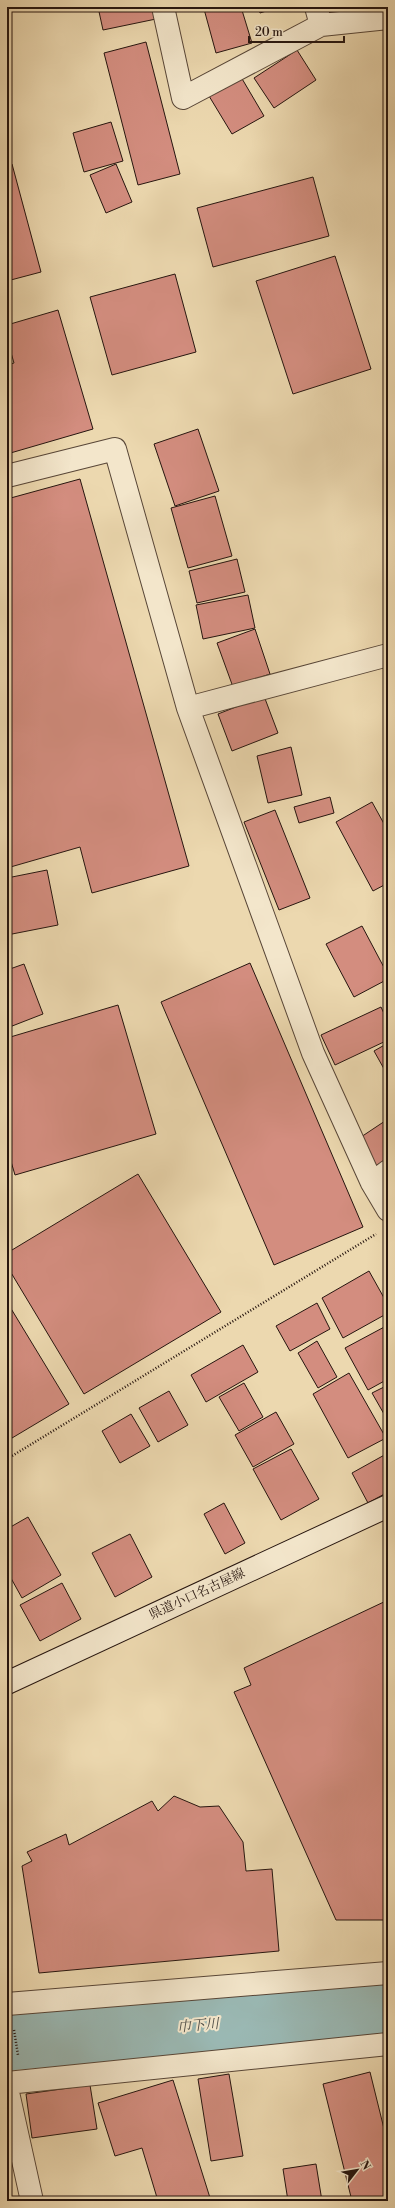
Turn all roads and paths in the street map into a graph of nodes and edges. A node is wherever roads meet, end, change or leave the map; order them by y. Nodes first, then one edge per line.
1 (163, 7) edge
2 (318, 16) edge
3 (388, 18) edge
4 (7, 476) edge
5 (388, 655) edge
6 (188, 708) junction
7 (380, 1177) edge
8 (388, 1210) edge
9 (381, 1230) dead end
10 (7, 1459) edge
11 (388, 1506) edge
12 (7, 1683) edge
13 (388, 1973) edge
14 (9, 2004) edge
15 (388, 2044) edge
16 (19, 2062) dead end
17 (7, 2083) edge
18 (7, 2088) edge
19 (32, 2201) edge

1 - 2 street
2 - 3 street
4 - 6 street
5 - 6 street
6 - 7 street
7 - 8 street
9 - 10 path
11 - 12 street, 県道小口名古屋線
13 - 14 street
14 - 16 path
15 - 17 street
18 - 19 street

